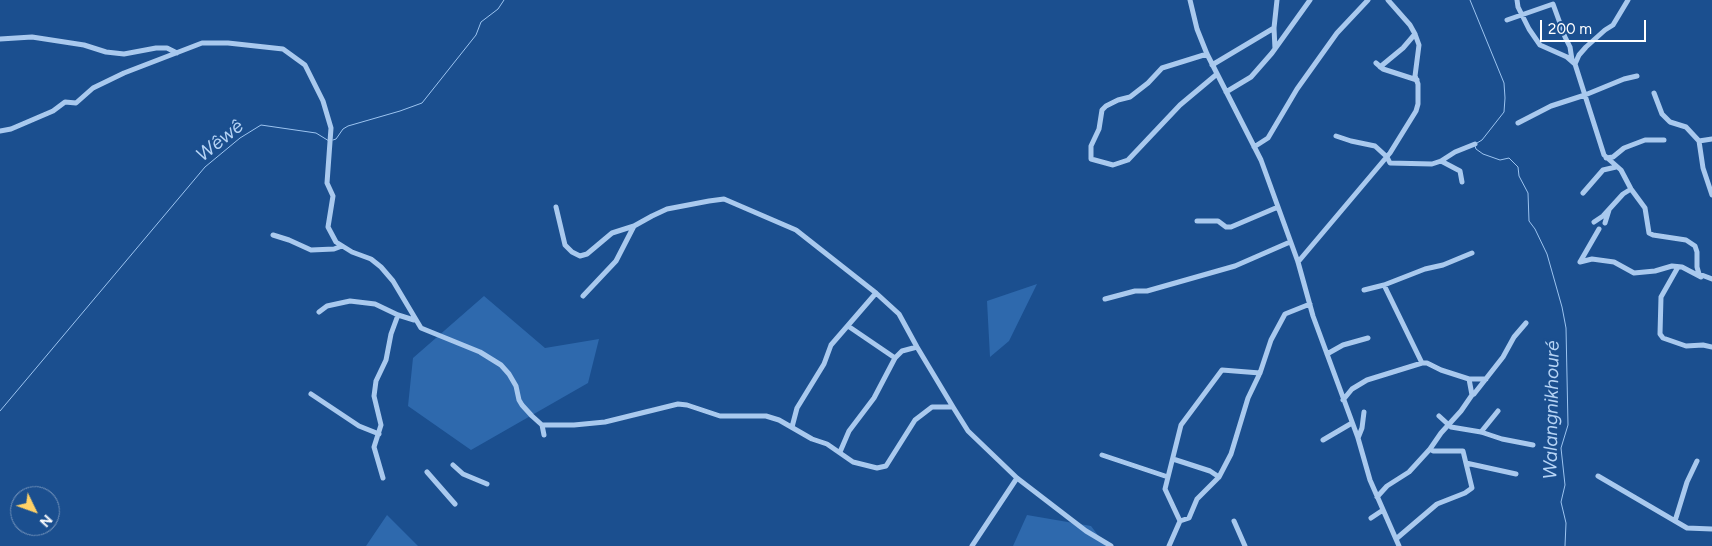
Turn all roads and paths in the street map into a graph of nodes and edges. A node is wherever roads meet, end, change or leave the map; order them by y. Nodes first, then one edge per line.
1 (1190, 0) edge
2 (1277, 0) edge
3 (1310, 0) edge
4 (1368, 0) edge
5 (1388, 0) edge
6 (1517, 0) edge
7 (1628, 0) edge
8 (1521, 14) junction
9 (1506, 20) dead end
10 (1274, 28) junction
11 (1415, 34) junction
12 (0, 39) edge
13 (1275, 48) junction
14 (177, 53) junction
15 (1207, 54) junction
16 (1573, 62) junction
17 (1212, 65) junction
18 (1217, 74) junction
19 (1637, 76) dead end
20 (1417, 80) junction
21 (1226, 92) junction
22 (1654, 93) dead end
23 (1585, 95) junction
24 (1518, 123) dead end
25 (0, 131) edge
26 (1336, 136) dead end
27 (1712, 139) edge
28 (1664, 140) dead end
29 (1699, 141) junction
30 (1475, 144) dead end
31 (1254, 147) junction
32 (1389, 155) junction
33 (1606, 158) junction
34 (1441, 161) junction
35 (1616, 167) junction
36 (1462, 182) dead end
37 (1631, 189) junction
38 (1583, 193) dead end
39 (1712, 194) edge
40 (1278, 207) junction
41 (1610, 207) junction
42 (556, 208) dead end
43 (1198, 221) dead end
44 (1594, 222) dead end
45 (1605, 223) dead end
46 (634, 226) junction
47 (1599, 229) dead end
48 (273, 235) dead end
49 (1290, 242) junction
50 (342, 246) junction
51 (1472, 254) dead end
52 (1298, 262) junction
53 (1678, 267) junction
54 (1702, 277) junction
55 (1712, 279) edge
56 (1384, 285) junction
57 (1364, 290) dead end
58 (876, 294) junction
59 (582, 296) dead end
60 (1105, 299) dead end
61 (1310, 304) junction
62 (319, 312) dead end
63 (398, 315) junction
64 (414, 320) junction
65 (1526, 323) dead end
66 (848, 326) junction
67 (1368, 338) dead end
68 (917, 347) junction
69 (1712, 347) edge
70 (1327, 354) junction
71 (895, 358) junction
72 (1422, 363) junction
73 (1260, 372) junction
74 (1486, 378) junction
75 (1469, 379) junction
76 (311, 394) dead end
77 (1472, 395) junction
78 (1343, 400) junction
79 (953, 407) junction
80 (1498, 411) dead end
81 (1364, 412) dead end
82 (1439, 416) dead end
83 (1352, 423) junction
84 (542, 425) junction
85 (1448, 426) junction
86 (792, 427) junction
87 (1481, 432) junction
88 (379, 434) junction
89 (544, 435) dead end
90 (1358, 438) junction
91 (1323, 440) dead end
92 (1533, 445) dead end
93 (1430, 449) junction
94 (840, 452) junction
95 (1102, 454) dead end
96 (1173, 459) junction
97 (1697, 461) dead end
98 (1466, 463) junction
99 (453, 465) dead end
100 (426, 472) dead end
101 (1516, 474) dead end
102 (1598, 476) dead end
103 (1168, 477) junction
104 (1219, 477) junction
105 (383, 478) dead end
106 (1017, 478) junction
107 (486, 484) dead end
108 (1377, 497) junction
109 (455, 504) dead end
110 (1383, 510) junction
111 (1371, 518) dead end
112 (1180, 521) junction
113 (1234, 521) dead end
114 (1676, 521) junction
115 (1712, 529) edge
116 (1396, 539) junction
117 (972, 546) edge
118 (1111, 546) edge
119 (1169, 546) edge
120 (1245, 546) edge
121 (1399, 546) edge

1 - 15 street
2 - 10 street
3 - 13 street
4 - 31 street
5 - 11 street
6 - 8 street
7 - 16 street
8 - 9 street
8 - 16 street
8 - 16 street
10 - 13 street
10 - 17 street
11 - 20 street
11 - 20 street
12 - 14 street
13 - 21 street
14 - 25 street
14 - 50 street
15 - 17 street
15 - 18 street
16 - 23 street
17 - 18 street
18 - 21 street
19 - 23 street
20 - 32 street
21 - 31 street
22 - 29 street
23 - 24 street
23 - 33 street
26 - 32 street
27 - 29 street
28 - 33 street
29 - 39 street
30 - 34 street
31 - 40 street
32 - 34 street
32 - 52 street
33 - 35 street
34 - 36 street
35 - 37 street
35 - 38 street
37 - 41 street
37 - 54 street
40 - 43 street
40 - 49 street
41 - 44 street
41 - 45 street
42 - 46 street
46 - 58 street
46 - 59 street
47 - 53 street
48 - 50 street
49 - 52 street
49 - 60 street
50 - 64 street
51 - 56 street
52 - 61 street
53 - 54 street
53 - 69 street
54 - 55 street
56 - 57 street
56 - 72 street
58 - 66 street
58 - 68 street
61 - 70 street
61 - 73 street
62 - 63 street
63 - 64 street
63 - 88 street
64 - 84 street
65 - 74 street
66 - 71 street
66 - 86 street
67 - 70 street
68 - 71 street
68 - 79 street
70 - 78 street
71 - 94 street
72 - 75 street
72 - 78 street
73 - 96 street
73 - 104 street
74 - 75 street
74 - 77 street
75 - 77 street
76 - 88 street
77 - 85 street
78 - 83 street
79 - 94 street
79 - 106 street
80 - 87 street
81 - 90 street
82 - 85 street
83 - 90 street
83 - 91 street
84 - 86 street
84 - 89 street
85 - 87 street
85 - 93 street
86 - 94 street
87 - 92 street
88 - 105 street
90 - 108 street
93 - 98 street
93 - 108 street
95 - 103 street
96 - 103 street
96 - 104 street
97 - 114 street
98 - 101 street
98 - 116 street
99 - 107 street
100 - 109 street
102 - 114 street
103 - 112 street
104 - 112 street
106 - 117 street
106 - 118 street
108 - 110 street
110 - 111 street
110 - 116 street
112 - 119 street
113 - 120 street
114 - 115 street
116 - 121 street

